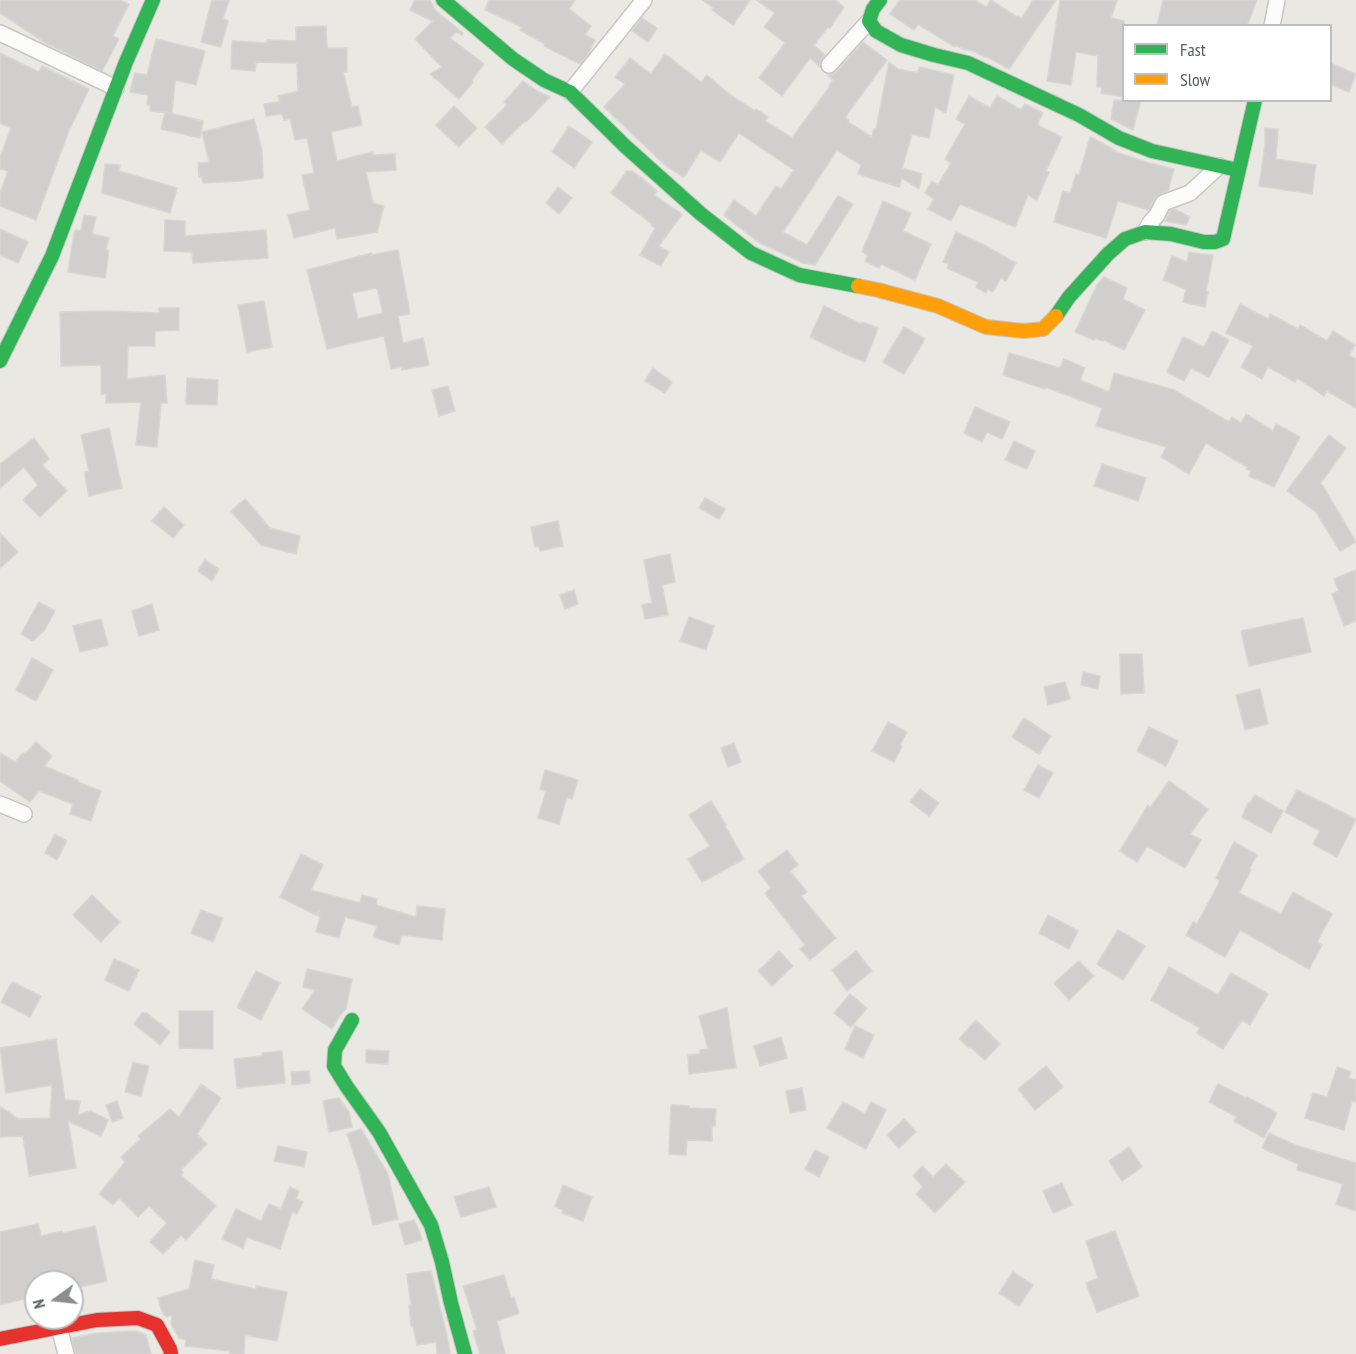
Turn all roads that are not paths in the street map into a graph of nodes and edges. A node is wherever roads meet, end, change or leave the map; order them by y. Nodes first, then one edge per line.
1 (153, 0) edge
2 (443, 0) edge
3 (644, 0) edge
4 (880, 0) edge
5 (1277, 0) edge
6 (869, 21) junction
7 (1272, 24) edge
8 (0, 33) edge
9 (829, 64) dead end
10 (116, 88) junction
11 (570, 92) junction
12 (1255, 102) edge
13 (1219, 166) junction
14 (1238, 170) junction
15 (1145, 232) junction
16 (0, 361) edge
17 (0, 804) edge
18 (24, 814) dead end
19 (352, 1020) dead end
20 (84, 1323) edge
21 (44, 1330) edge
22 (60, 1330) edge
23 (0, 1339) edge
24 (66, 1354) edge
25 (171, 1354) edge
26 (465, 1354) edge

1 - 10 street
2 - 11 street
3 - 11 street
4 - 6 street
5 - 7 street
6 - 9 street
6 - 13 street
8 - 10 street
10 - 16 street
11 - 15 street
12 - 14 street
13 - 14 street
13 - 15 street
14 - 15 street
17 - 18 street
19 - 26 street
20 - 25 street
21 - 23 street
22 - 24 street

